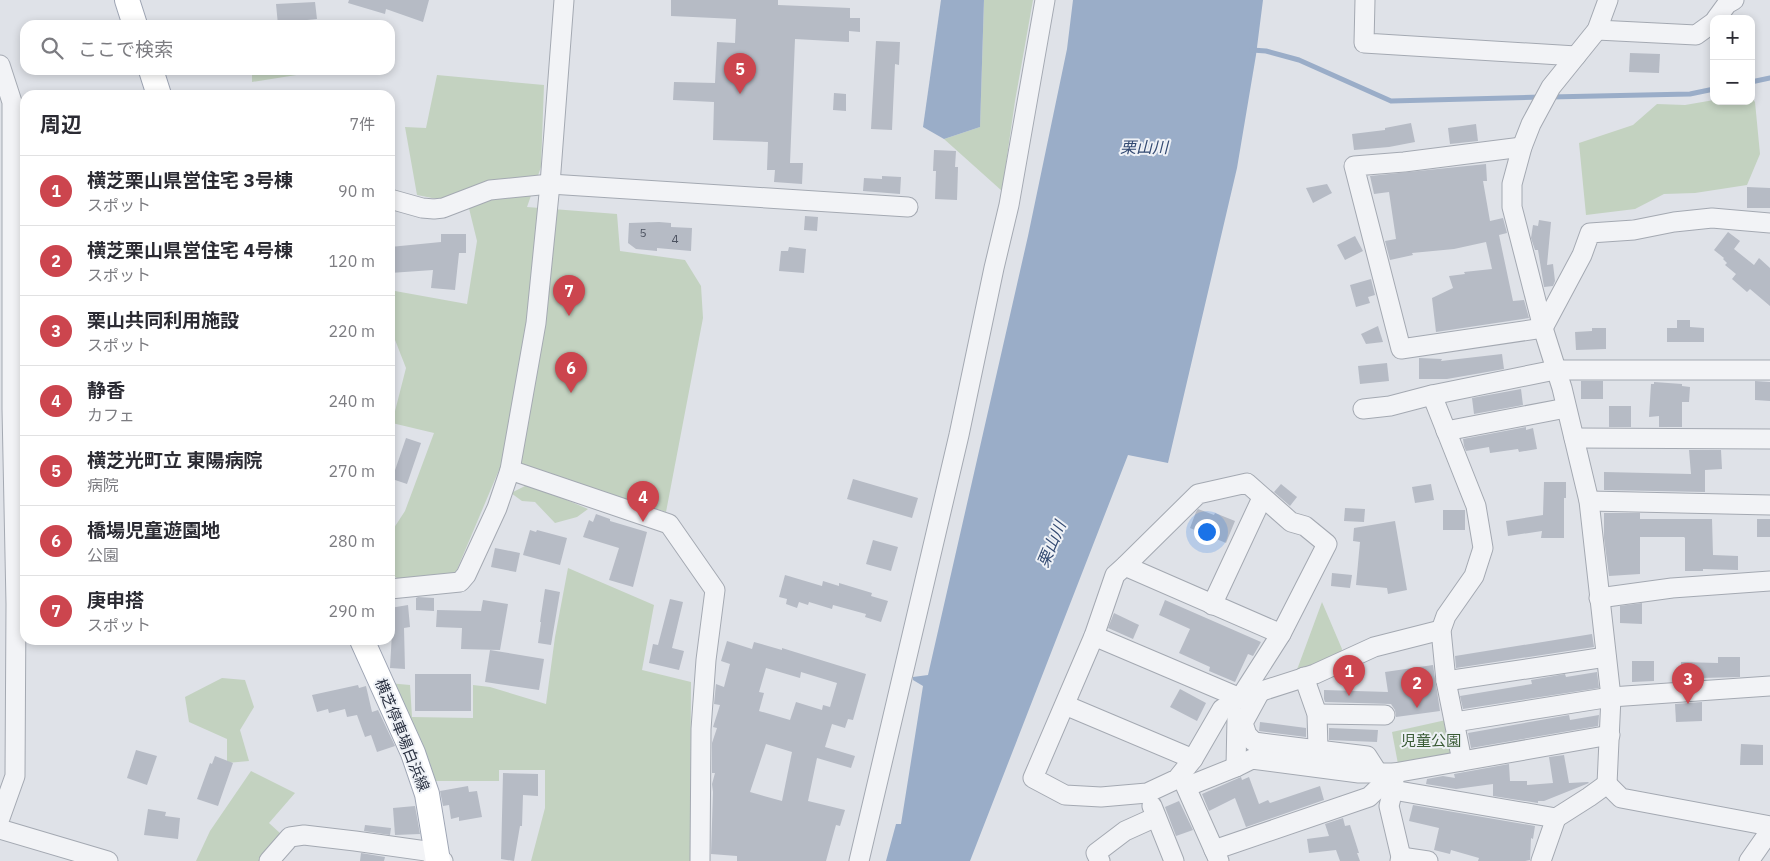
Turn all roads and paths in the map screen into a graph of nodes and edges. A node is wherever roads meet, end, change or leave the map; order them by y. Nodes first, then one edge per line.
1 (127, 0) edge
2 (564, 0) edge
3 (1045, 0) edge
4 (1365, 0) edge
5 (1608, 0) edge
6 (1734, 0) edge
7 (1719, 15) edge
8 (133, 20) edge
9 (1710, 25) edge
10 (1597, 30) junction
11 (1576, 56) junction
12 (0, 65) edge
13 (153, 75) edge
14 (157, 90) edge
15 (1522, 146) junction
16 (550, 184) junction
17 (395, 201) edge
18 (908, 207) dead end
19 (1770, 223) edge
20 (1543, 328) junction
21 (1556, 370) junction
22 (1770, 370) edge
23 (1432, 395) junction
24 (1566, 408) junction
25 (1363, 409) dead end
26 (1446, 431) junction
27 (1574, 438) junction
28 (1770, 439) edge
29 (510, 470) junction
30 (1262, 498) junction
31 (1589, 501) junction
32 (1770, 505) edge
33 (8, 530) edge
34 (1126, 566) junction
35 (1770, 581) edge
36 (395, 588) edge
37 (20, 598) edge
38 (1599, 598) junction
39 (1212, 605) junction
40 (1440, 630) junction
41 (20, 633) edge
42 (1281, 634) junction
43 (1094, 636) junction
44 (364, 645) edge
45 (1606, 657) junction
46 (1304, 678) junction
47 (1446, 681) junction
48 (1770, 686) edge
49 (1260, 692) junction
50 (1611, 697) junction
51 (1240, 698) junction
52 (1065, 705) junction
53 (1317, 714) junction
54 (1384, 715) dead end
55 (1455, 722) junction
56 (1610, 735) junction
57 (1318, 748) junction
58 (1193, 759) junction
59 (1462, 760) junction
60 (1236, 767) junction
61 (1388, 779) junction
62 (1607, 784) junction
63 (1147, 793) junction
64 (1156, 817) junction
65 (0, 818) edge
66 (1556, 818) junction
67 (1770, 826) edge
68 (0, 829) edge
69 (1770, 831) edge
70 (1217, 855) edge
71 (1095, 858) edge
72 (1401, 859) edge
73 (1752, 859) edge
74 (440, 860) edge
75 (108, 861) edge
76 (269, 861) edge
77 (700, 861) edge
78 (859, 861) edge
79 (1174, 861) edge
80 (1428, 861) edge
81 (1541, 861) edge

1 - 8 main road
2 - 16 street
3 - 78 street
4 - 11 street
5 - 10 street
6 - 7 street
9 - 10 street
10 - 11 street
11 - 15 street
12 - 33 street
13 - 14 main road
15 - 20 street
15 - 20 street
16 - 17 street
16 - 18 street
16 - 29 street
19 - 20 street
20 - 21 street
21 - 22 street
21 - 23 street
21 - 24 street
23 - 25 street
23 - 26 street
24 - 26 street
24 - 27 street
26 - 40 street
27 - 28 street
27 - 31 street
29 - 36 street
29 - 77 street
30 - 34 street
30 - 39 street
30 - 42 street
31 - 32 street
31 - 38 street
33 - 37 street
34 - 39 street
34 - 43 street
35 - 38 street
38 - 45 street
39 - 42 street
40 - 46 street
40 - 47 street
41 - 65 street
42 - 51 street
43 - 51 street
43 - 52 street
44 - 74 main road, 横芝停車場白浜線
45 - 47 street
45 - 50 street
46 - 49 street
46 - 53 street
47 - 55 street
48 - 50 street
49 - 51 street
49 - 57 street
50 - 55 street
50 - 56 street
51 - 58 street
51 - 60 street
52 - 58 street
52 - 63 street
53 - 54 street
53 - 57 street
55 - 59 street
56 - 59 street
56 - 62 street
57 - 61 street
58 - 63 street
59 - 61 street
60 - 61 street
60 - 70 street
61 - 66 street
61 - 70 street
61 - 72 street
62 - 66 street
62 - 67 street
63 - 64 street
64 - 71 street
64 - 79 street
66 - 81 street
68 - 75 street
69 - 73 street
72 - 80 street
74 - 76 street

